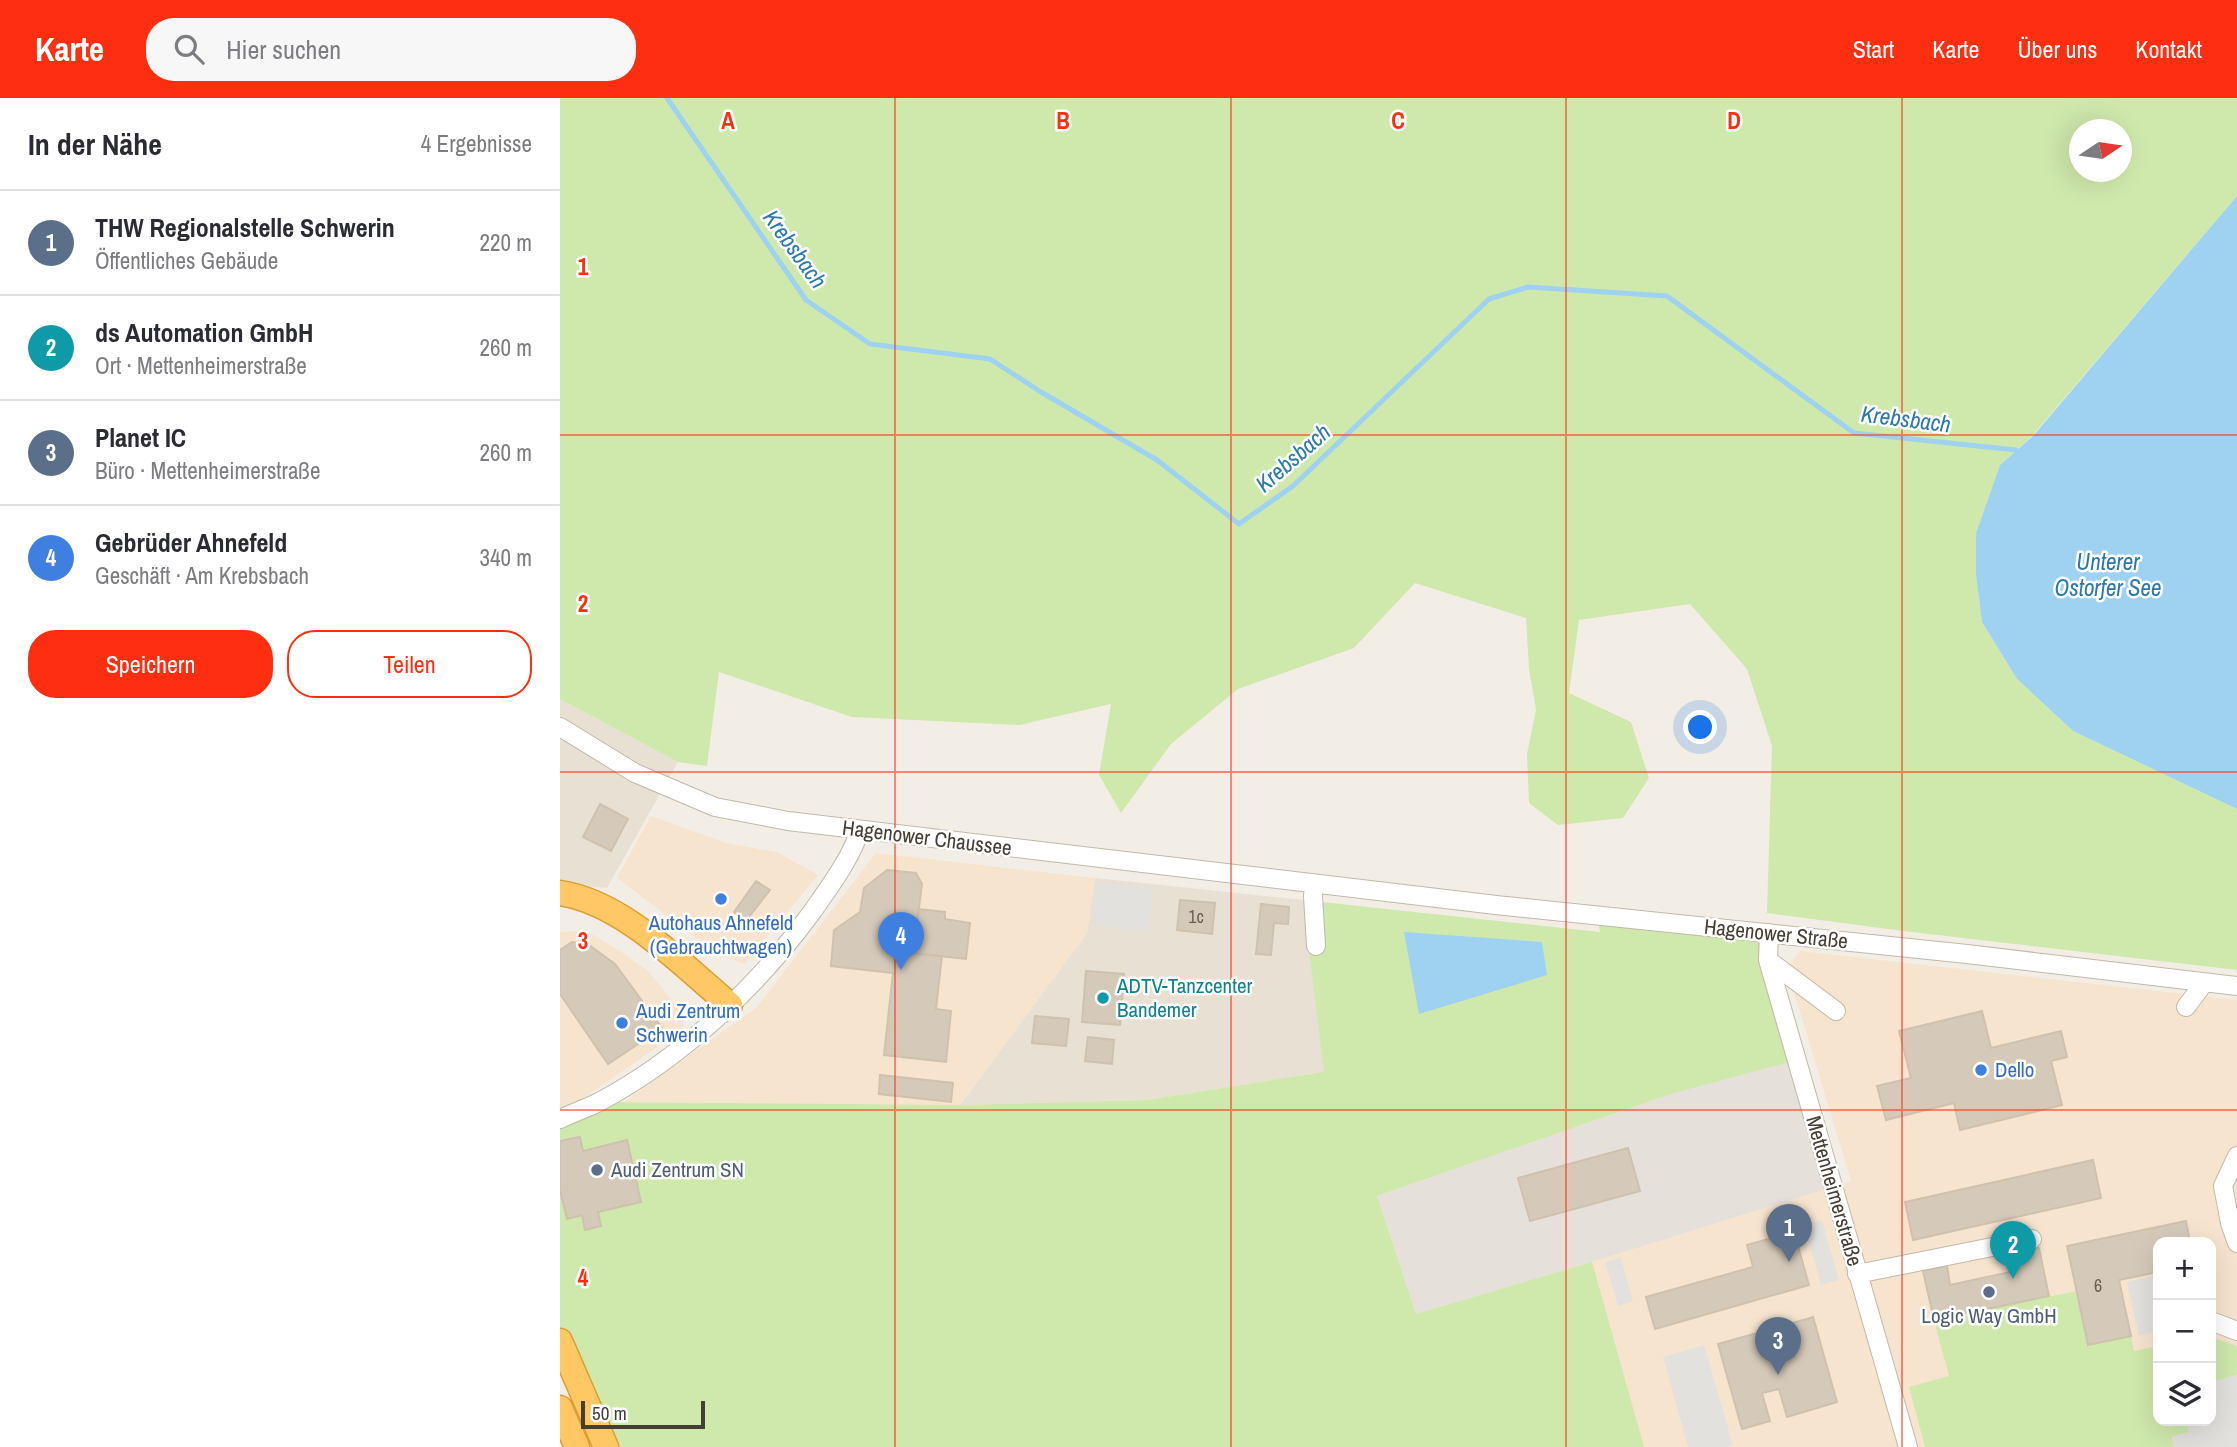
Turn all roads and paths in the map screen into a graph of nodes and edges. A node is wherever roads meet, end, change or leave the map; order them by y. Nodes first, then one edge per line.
1 (560, 727) edge
2 (860, 830) junction
3 (1314, 884) junction
4 (560, 893) edge
5 (1769, 933) junction
6 (1316, 946) dead end
7 (1768, 960) junction
8 (2204, 983) junction
9 (2237, 986) edge
10 (730, 1005) junction
11 (2186, 1007) dead end
12 (1836, 1011) dead end
13 (560, 1119) edge
14 (2237, 1156) edge
15 (2032, 1239) dead end
16 (2237, 1243) edge
17 (1857, 1274) junction
18 (2216, 1323) edge
19 (2237, 1331) edge
20 (560, 1341) edge
21 (560, 1408) edge
22 (577, 1447) edge
23 (606, 1447) edge
24 (1908, 1447) edge

1 - 2 street, Hagenower Chaussee
2 - 3 street, Hagenower Chaussee
2 - 10 street
3 - 5 street, Hagenower Straße
3 - 6 street
4 - 10 highway
5 - 7 street, Mettenheimerstraße
5 - 8 street, Hagenower Straße
7 - 12 street
7 - 17 street, Mettenheimerstraße
8 - 9 street, Hagenower Straße
8 - 11 street
10 - 13 street
14 - 16 street
15 - 17 street
17 - 24 street, Mettenheimerstraße
18 - 19 street
20 - 23 highway
21 - 22 highway

